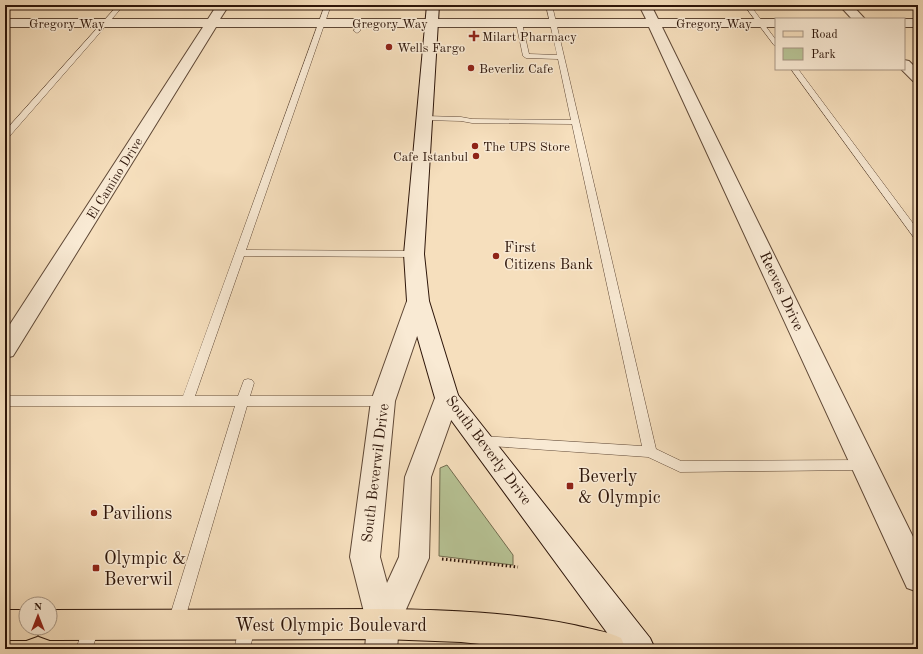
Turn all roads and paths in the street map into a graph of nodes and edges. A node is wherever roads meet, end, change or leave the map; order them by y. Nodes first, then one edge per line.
1 (121, 5) edge
2 (223, 5) edge
3 (328, 5) edge
4 (433, 5) edge
5 (549, 5) edge
6 (645, 5) edge
7 (747, 5) edge
8 (845, 5) edge
9 (858, 18) edge
10 (5, 23) edge
11 (106, 23) junction
12 (212, 23) junction
13 (322, 23) junction
14 (432, 23) junction
15 (519, 23) junction
16 (553, 23) junction
17 (654, 23) junction
18 (760, 23) junction
19 (775, 23) edge
20 (905, 23) edge
21 (918, 23) edge
22 (775, 43) edge
23 (560, 57) junction
24 (905, 65) edge
25 (795, 70) edge
26 (918, 78) edge
27 (424, 118) junction
28 (575, 122) junction
29 (5, 136) edge
30 (918, 237) edge
31 (240, 253) junction
32 (414, 254) junction
33 (418, 301) junction
34 (5, 350) edge
35 (248, 384) dead end
36 (447, 398) junction
37 (5, 401) edge
38 (187, 401) junction
39 (242, 401) junction
40 (383, 401) junction
41 (480, 441) junction
42 (650, 452) junction
43 (864, 465) junction
44 (909, 540) edge
45 (433, 558) dead end
46 (518, 567) dead end
47 (918, 578) edge
48 (5, 625) edge
49 (18, 625) edge
50 (175, 625) junction
51 (58, 628) edge
52 (382, 636) edge
53 (88, 637) edge
54 (245, 637) edge
55 (610, 649) edge
56 (639, 649) edge

1 - 11 lane
2 - 12 street, El Camino Drive
3 - 13 lane
4 - 14 street, South Beverly Drive
5 - 16 lane
6 - 17 street, Reeves Drive
7 - 18 lane
8 - 9 street
10 - 11 street, Gregory Way
11 - 12 street, Gregory Way
11 - 29 lane
12 - 13 street, Gregory Way
12 - 34 street, El Camino Drive
13 - 14 street, Gregory Way
13 - 31 lane
14 - 15 street, Gregory Way
14 - 27 street, South Beverly Drive
15 - 16 street, Gregory Way
15 - 23 lane
16 - 17 street, Gregory Way
16 - 23 lane
17 - 18 street, Gregory Way
17 - 43 street, Reeves Drive
18 - 19 street, Gregory Way
18 - 22 lane
20 - 21 street
23 - 28 lane
24 - 26 street
25 - 30 lane
27 - 28 lane
27 - 32 street, South Beverly Drive
28 - 42 lane
31 - 32 lane
31 - 38 lane
32 - 33 street, South Beverly Drive
33 - 36 street, South Beverly Drive
33 - 40 street, South Beverwil Drive
35 - 39 lane
36 - 41 street, South Beverly Drive
36 - 52 street
37 - 38 lane
38 - 39 lane
39 - 40 lane
39 - 50 lane
40 - 52 street, South Beverwil Drive
41 - 42 lane
41 - 56 street, South Beverly Drive
42 - 43 lane
43 - 44 street, Reeves Drive
44 - 47 street, Reeves Drive
45 - 46 path
48 - 49 main road
50 - 53 main road, West Olympic Boulevard
50 - 54 main road, West Olympic Boulevard
51 - 53 main road, West Olympic Boulevard
52 - 54 main road, West Olympic Boulevard
52 - 55 main road, West Olympic Boulevard

